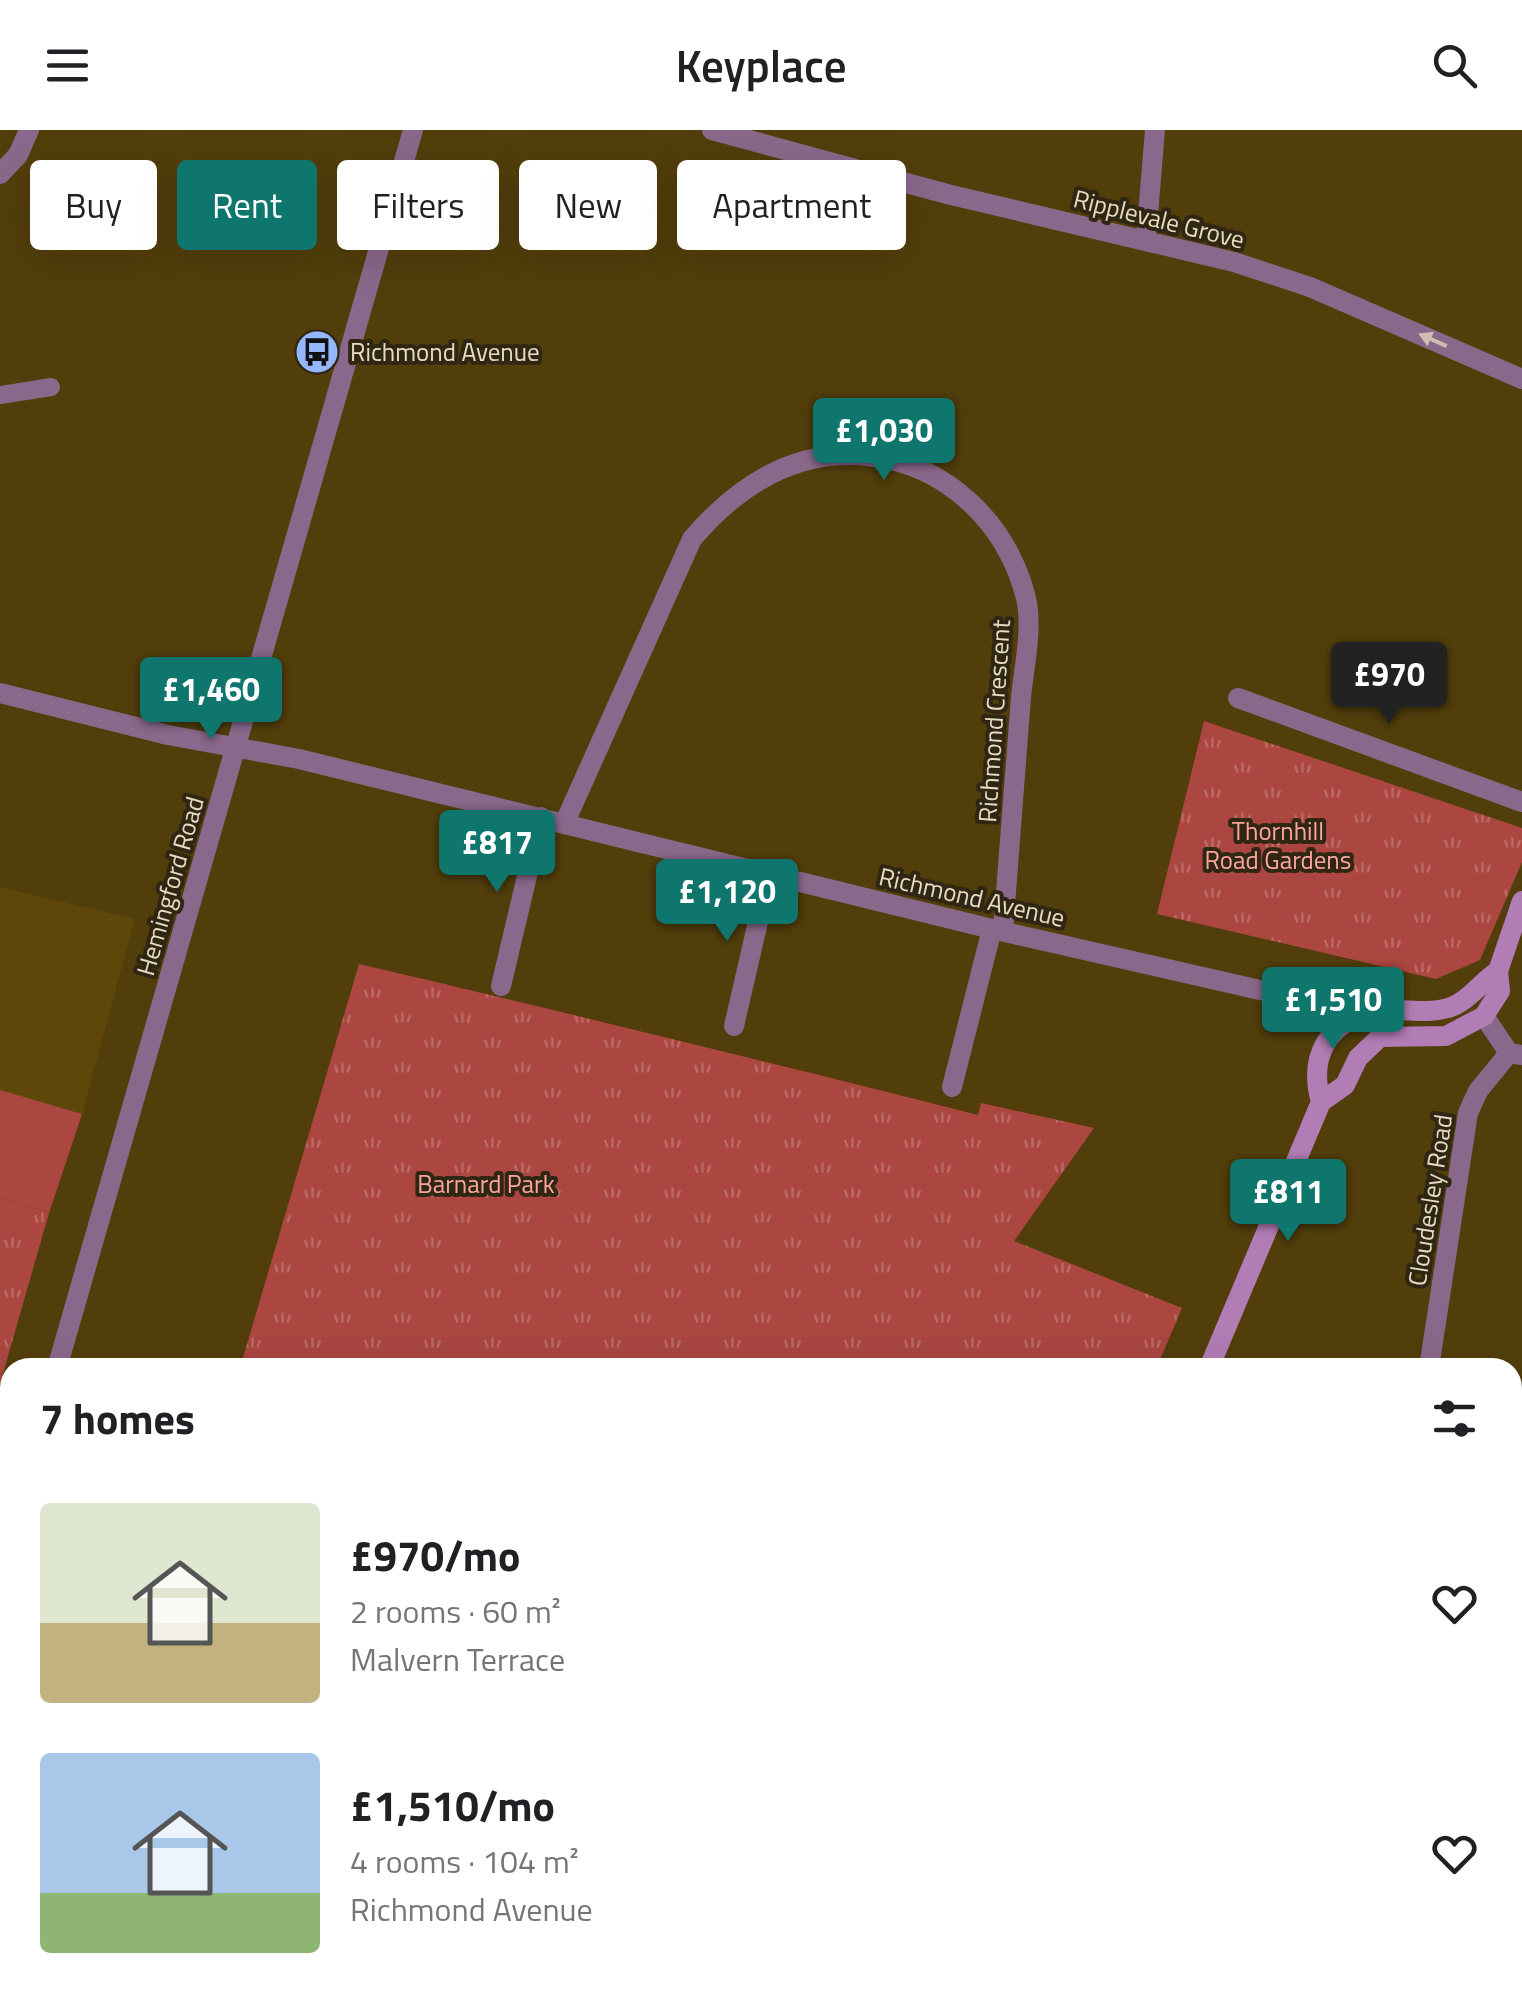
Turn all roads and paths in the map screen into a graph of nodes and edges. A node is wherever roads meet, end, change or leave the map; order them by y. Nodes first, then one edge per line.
1 (29, 130) edge
2 (412, 130) edge
3 (712, 130) edge
4 (1155, 130) edge
5 (0, 174) edge
6 (1146, 238) junction
7 (1522, 380) edge
8 (51, 387) dead end
9 (0, 396) edge
10 (0, 693) edge
11 (1238, 698) dead end
12 (235, 749) junction
13 (1522, 802) edge
14 (541, 817) junction
15 (565, 822) junction
16 (769, 874) junction
17 (1522, 901) edge
18 (998, 930) junction
19 (1498, 971) junction
20 (502, 986) dead end
21 (1484, 1016) junction
22 (1344, 1023) junction
23 (734, 1026) dead end
24 (1516, 1054) edge
25 (952, 1087) dead end
26 (1320, 1102) junction
27 (60, 1358) edge
28 (1213, 1358) edge
29 (1431, 1358) edge

1 - 5 street
2 - 12 street, Hemingford Road
3 - 6 street, Ripplevale Grove
4 - 6 street
7 -> 6 street, Ripplevale Grove
8 - 9 lane
10 - 12 street, Richmond Avenue
11 - 13 street
12 - 14 street, Richmond Avenue
12 - 27 street, Hemingford Road
14 - 15 street, Richmond Avenue
14 - 20 street
15 - 16 street, Richmond Avenue
15 - 18 street, Richmond Crescent
16 - 18 street, Richmond Avenue
16 - 23 street
17 - 19 street
18 - 22 street, Richmond Avenue
18 - 25 street, Richmond Crescent
19 - 21 street
19 - 22 street
21 - 24 street
21 - 26 street
22 - 26 street
24 - 29 street, Cloudesley Road
26 - 28 street

